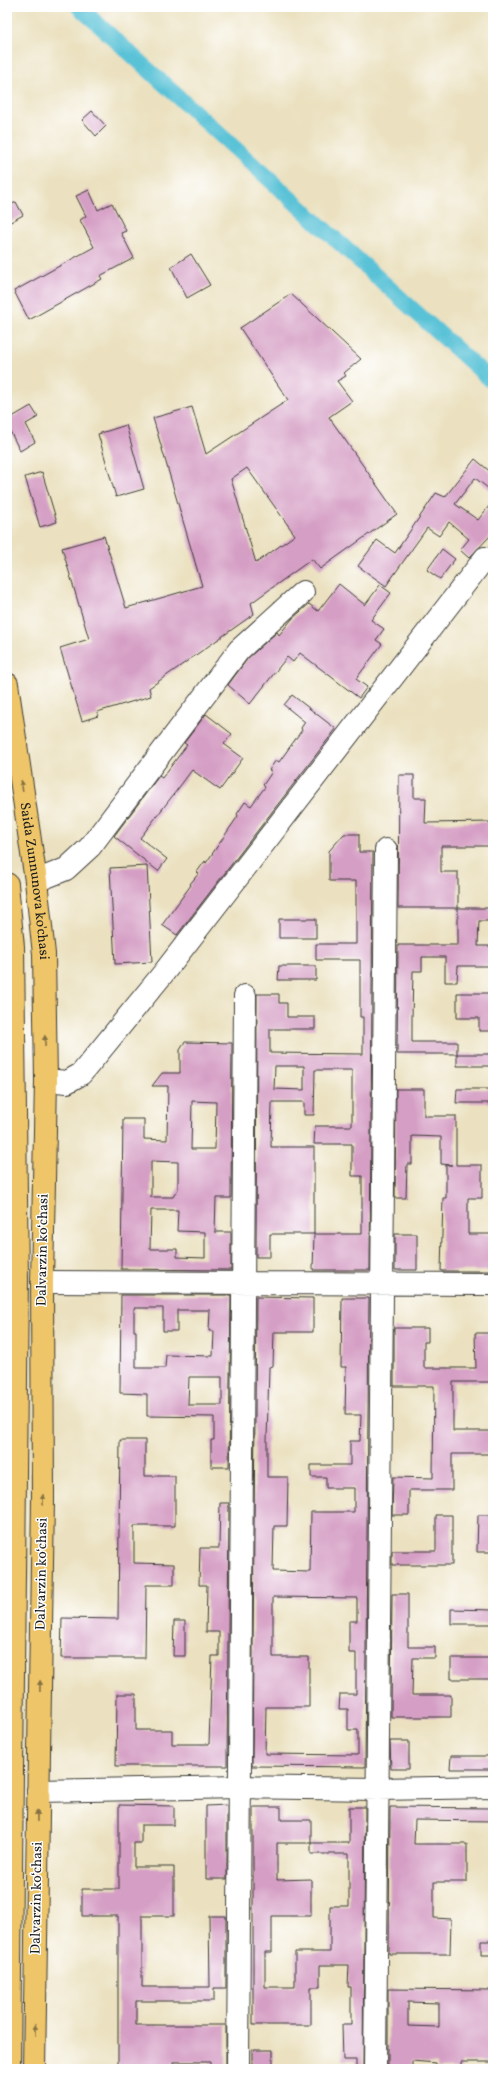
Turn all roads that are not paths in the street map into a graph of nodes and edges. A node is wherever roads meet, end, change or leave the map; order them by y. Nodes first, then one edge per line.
1 (485, 558) dead end
2 (303, 592) dead end
3 (7, 684) edge
4 (386, 850) dead end
5 (36, 881) junction
6 (7, 884) edge
7 (42, 941) junction
8 (13, 946) junction
9 (245, 996) dead end
10 (46, 1080) junction
11 (10, 1100) edge
12 (42, 1282) junction
13 (242, 1283) junction
14 (381, 1284) junction
15 (493, 1284) edge
16 (240, 1787) junction
17 (493, 1787) edge
18 (378, 1789) junction
19 (38, 1791) junction
20 (34, 2066) edge
21 (9, 2067) edge
22 (238, 2069) edge
23 (375, 2069) edge

1 - 10 street
2 - 5 street
5 -> 3 main road, Saida Zunnunova ko'chasi
4 - 14 street
5 - 7 main road, Saida Zunnunova ko'chasi
6 - 8 main road, Saida Zunnunova ko'chasi
7 - 8 main road
10 -> 7 main road, Saida Zunnunova ko'chasi
8 - 11 main road, Saida Zunnunova ko'chasi
9 - 13 street
10 - 12 main road, Dalvarzin koʻchasi
11 - 21 main road, Dalvarzin koʻchasi
12 - 13 street
19 -> 12 main road, Dalvarzin koʻchasi
13 - 14 street
13 - 16 street
14 - 15 street
14 - 18 street
16 - 18 street
16 - 19 street
16 - 22 street
17 - 18 street
18 - 23 street
20 -> 19 main road, Dalvarzin koʻchasi
20 - 21 main road

